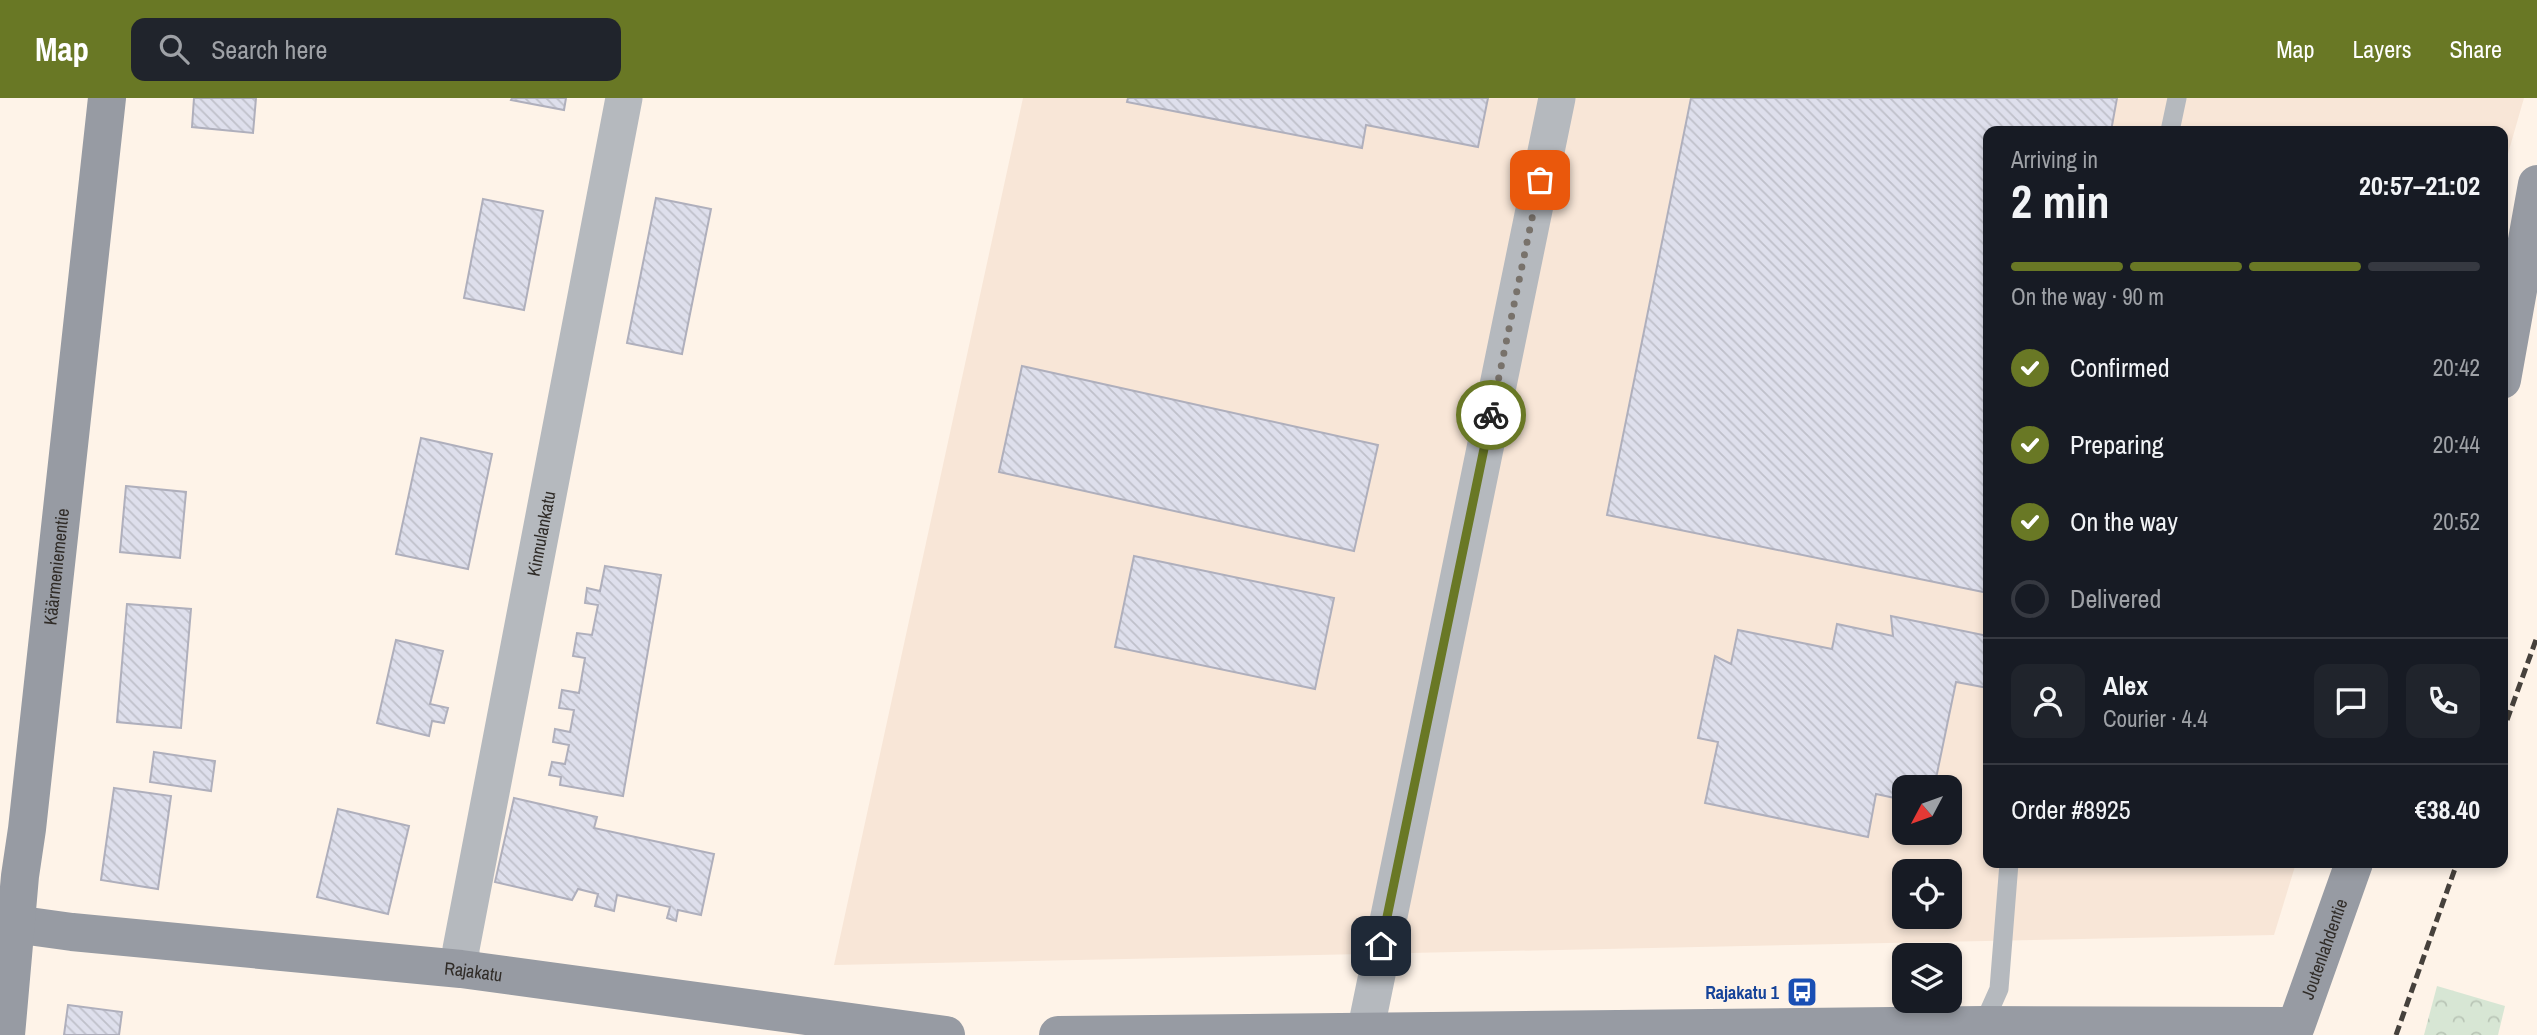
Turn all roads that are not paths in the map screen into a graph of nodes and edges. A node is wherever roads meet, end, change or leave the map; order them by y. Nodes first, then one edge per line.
1 (107, 98) edge
2 (624, 98) edge
3 (1557, 98) edge
4 (2177, 98) edge
5 (2171, 126) edge
6 (2537, 184) edge
7 (2508, 346) edge
8 (2009, 868) edge
9 (2352, 868) edge
10 (8, 923) edge
11 (461, 970) junction
12 (1983, 1025) junction
13 (2295, 1031) edge
14 (1708, 1032) edge
15 (1365, 1033) junction
16 (6, 1035) edge
17 (946, 1035) edge
18 (1058, 1035) edge

1 - 10 street, Käärmeniementie
2 - 11 street, Kinnulankatu
3 - 15 street
4 - 5 lane
6 - 7 street
8 - 12 lane
9 - 13 street, Joutenlahdentie
10 - 11 street, Rajakatu
10 - 16 street, Käärmeniementie
11 - 17 street, Rajakatu
12 - 13 street
12 - 14 street
14 - 15 street
15 - 18 street

